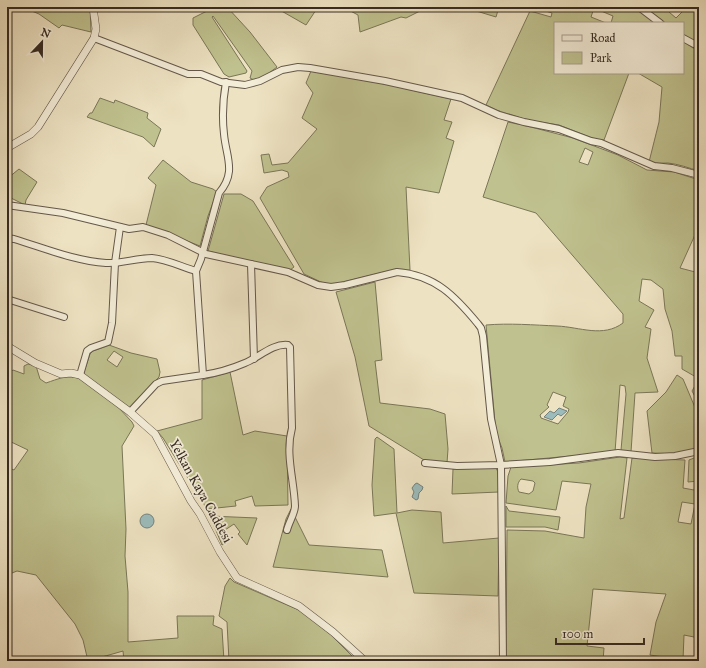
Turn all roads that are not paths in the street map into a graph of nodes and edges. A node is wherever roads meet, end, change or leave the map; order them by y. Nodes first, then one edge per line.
1 (93, 7) edge
2 (639, 7) edge
3 (659, 22) edge
4 (94, 38) junction
5 (684, 39) edge
6 (699, 45) edge
7 (226, 82) junction
8 (7, 148) edge
9 (699, 175) edge
10 (7, 205) edge
11 (120, 227) junction
12 (7, 238) edge
13 (202, 252) junction
14 (114, 263) junction
15 (251, 264) junction
16 (196, 271) junction
17 (7, 299) edge
18 (64, 317) dead end
19 (7, 346) edge
20 (254, 359) junction
21 (203, 375) junction
22 (80, 376) junction
23 (130, 412) junction
24 (699, 451) edge
25 (425, 462) dead end
26 (501, 465) junction
27 (287, 530) dead end
28 (365, 661) edge
29 (503, 661) edge

1 - 4 street
2 - 3 street
4 - 7 street
4 - 8 street
5 - 6 street
7 - 9 street
7 - 13 street
10 - 11 street
11 - 13 street
11 - 14 street
12 - 14 street
13 - 15 street
13 - 16 street
14 - 16 street
14 - 22 street
15 - 20 street
15 - 26 street
16 - 21 street
17 - 18 street
19 - 22 street, Yelkan Kaya Caddesi
20 - 21 street
20 - 27 street
21 - 23 street
22 - 23 street, Yelkan Kaya Caddesi
23 - 28 street, Yelkan Kaya Caddesi
24 - 26 street
25 - 26 street
26 - 29 street

